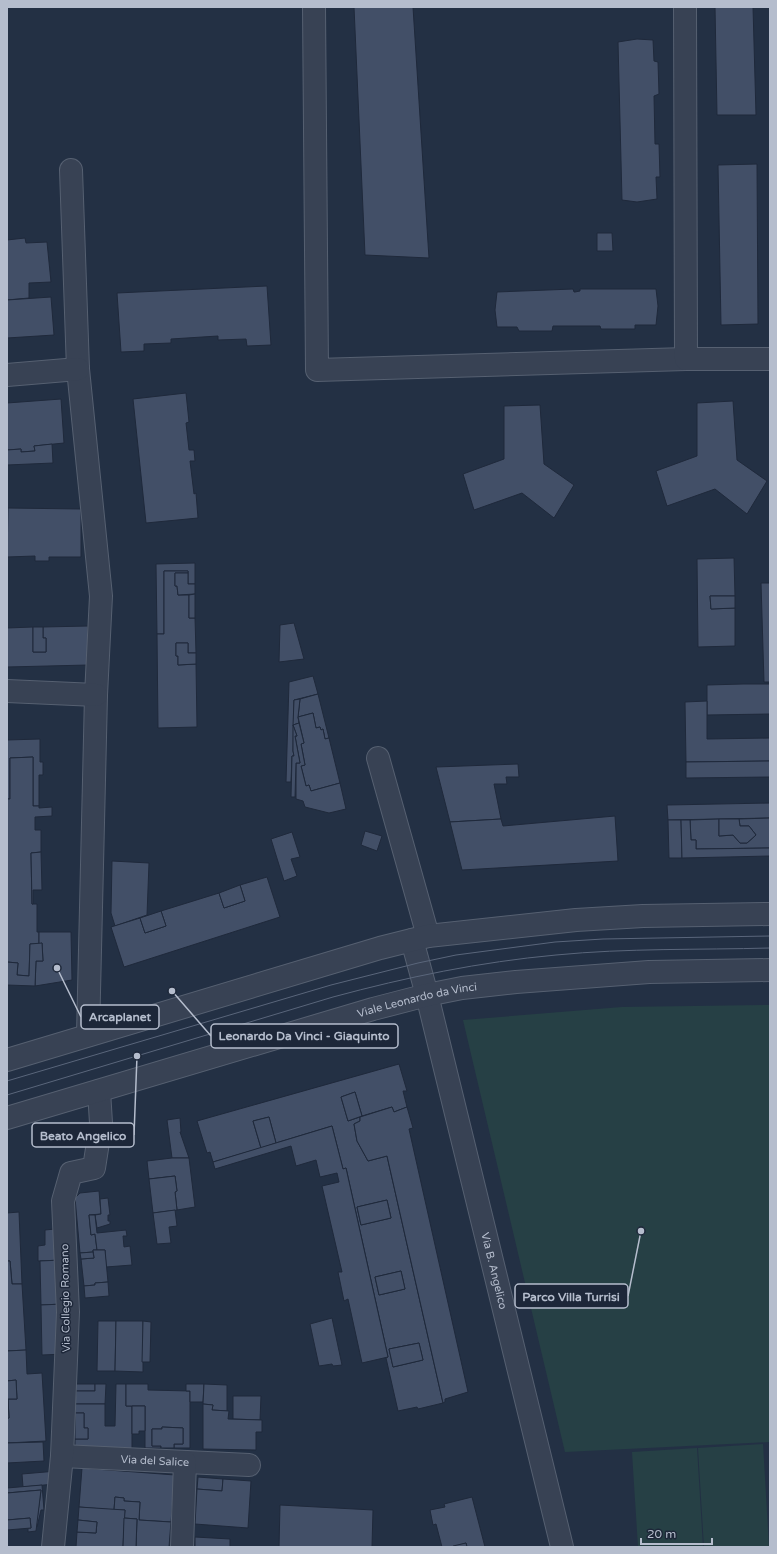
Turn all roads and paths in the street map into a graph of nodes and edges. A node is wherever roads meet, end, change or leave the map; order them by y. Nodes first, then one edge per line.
1 (314, 7) edge
2 (685, 7) edge
3 (71, 170) dead end
4 (686, 359) junction
5 (770, 359) edge
6 (78, 369) junction
7 (7, 376) edge
8 (7, 691) edge
9 (96, 695) junction
10 (378, 758) dead end
11 (770, 914) edge
12 (420, 938) junction
13 (770, 970) edge
14 (427, 994) junction
15 (88, 1035) junction
16 (7, 1060) edge
17 (99, 1091) junction
18 (7, 1118) edge
19 (62, 1456) junction
20 (185, 1462) junction
21 (249, 1465) dead end
22 (53, 1547) edge
23 (182, 1547) edge
24 (562, 1547) edge

1 - 4 street
2 - 4 street
3 - 6 street
4 - 5 street
6 - 7 street
6 - 9 street
8 - 9 street
9 - 15 street
10 - 12 street, Via B. Angelico
11 - 12 street
12 - 14 street, Via B. Angelico
12 - 15 street
13 - 14 street, Viale Leonardo da Vinci
14 - 17 street, Viale Leonardo da Vinci
14 - 24 street, Via B. Angelico
15 - 16 street
17 - 18 street, Viale Leonardo da Vinci
17 - 19 street, Via Collegio Romano
19 - 20 street, Via del Salice
19 - 22 street, Via Collegio Romano
20 - 21 street, Via del Salice
20 - 23 street

